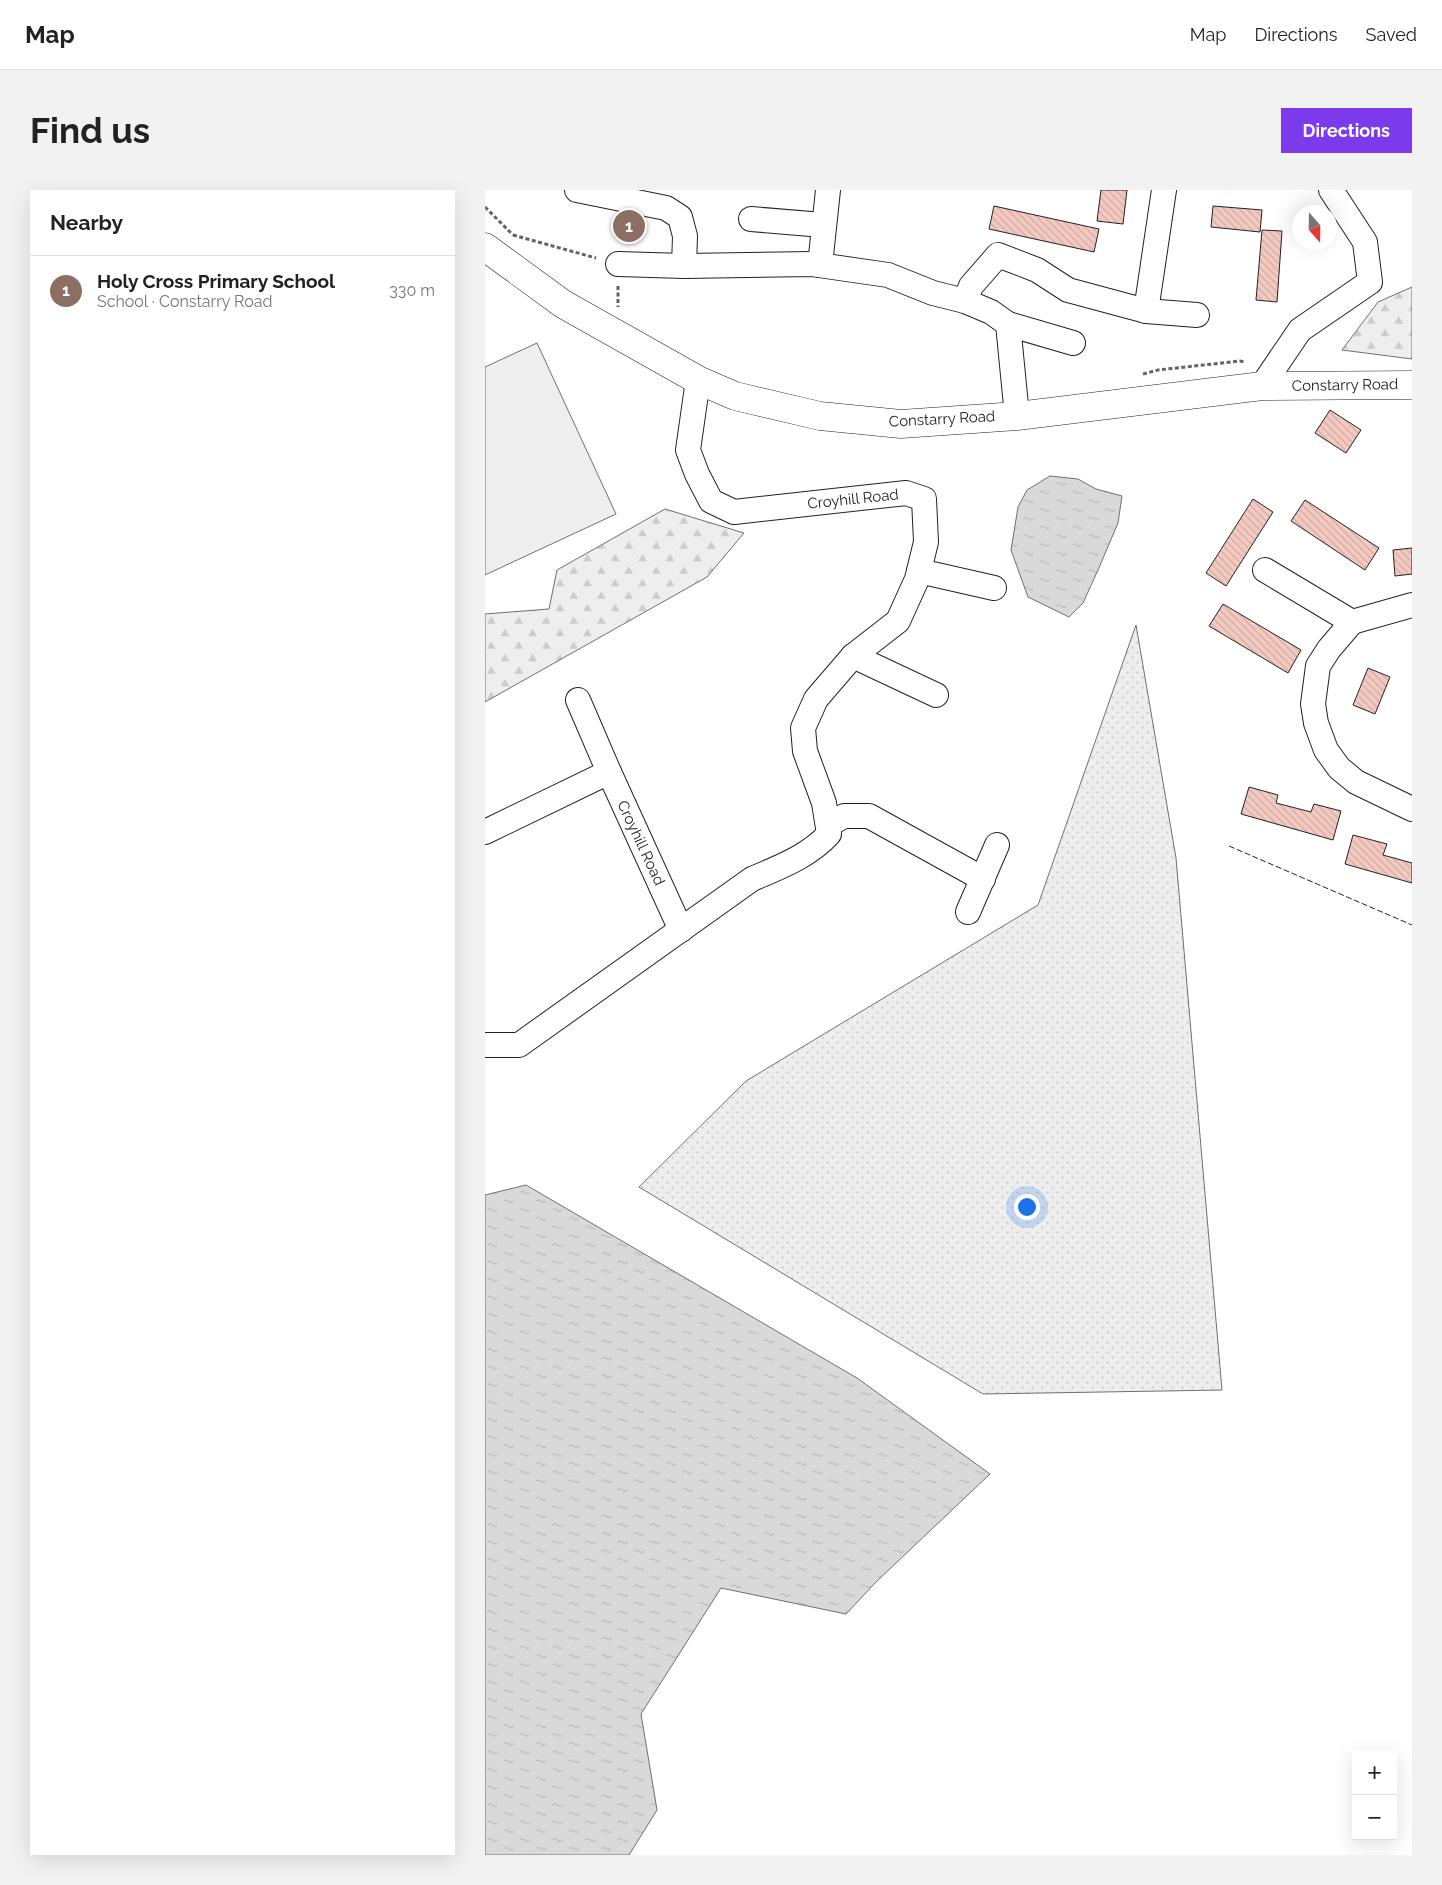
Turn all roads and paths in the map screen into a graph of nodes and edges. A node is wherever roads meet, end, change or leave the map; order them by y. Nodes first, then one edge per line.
1 (577, 190) edge
2 (827, 190) edge
3 (1164, 190) edge
4 (1331, 190) edge
5 (485, 207) edge
6 (751, 219) dead end
7 (823, 225) junction
8 (513, 235) junction
9 (520, 241) dead end
10 (485, 247) edge
11 (618, 264) junction
12 (820, 265) junction
13 (684, 266) junction
14 (965, 301) junction
15 (1146, 312) junction
16 (618, 314) dead end
17 (1197, 315) dead end
18 (1008, 324) junction
19 (1073, 342) dead end
20 (1140, 375) dead end
21 (1268, 378) junction
22 (698, 380) junction
23 (1412, 385) edge
24 (1017, 416) junction
25 (1265, 570) dead end
26 (919, 572) junction
27 (994, 588) dead end
28 (1412, 605) edge
29 (1352, 622) junction
30 (853, 656) junction
31 (936, 695) dead end
32 (578, 700) dead end
33 (609, 772) junction
34 (1412, 809) edge
35 (828, 825) junction
36 (485, 832) edge
37 (997, 845) dead end
38 (983, 879) junction
39 (968, 912) dead end
40 (681, 930) junction
41 (485, 1045) edge

1 - 13 street
2 - 7 street
3 - 15 street
4 - 21 street
5 - 8 path
6 - 7 street
7 - 12 street
8 - 9 path
8 - 11 path
10 - 22 main road, Constarry Road
11 - 13 street
11 - 16 path
12 - 13 street
12 - 14 street
14 - 15 street
14 - 18 street
15 - 17 street
18 - 19 street
18 - 24 street
20 - 21 path
21 - 23 main road, Constarry Road
21 - 24 main road, Constarry Road
22 - 24 main road, Constarry Road
22 - 26 street, Croyhill Road
25 - 29 street
26 - 27 street
26 - 30 street, Croyhill Road
28 - 29 street
29 - 34 street
30 - 31 street
30 - 35 street, Croyhill Road
32 - 33 street, Croyhill Road
33 - 36 street
33 - 40 street, Croyhill Road
35 - 38 street
35 - 40 street
37 - 38 street
38 - 39 street
40 - 41 street

